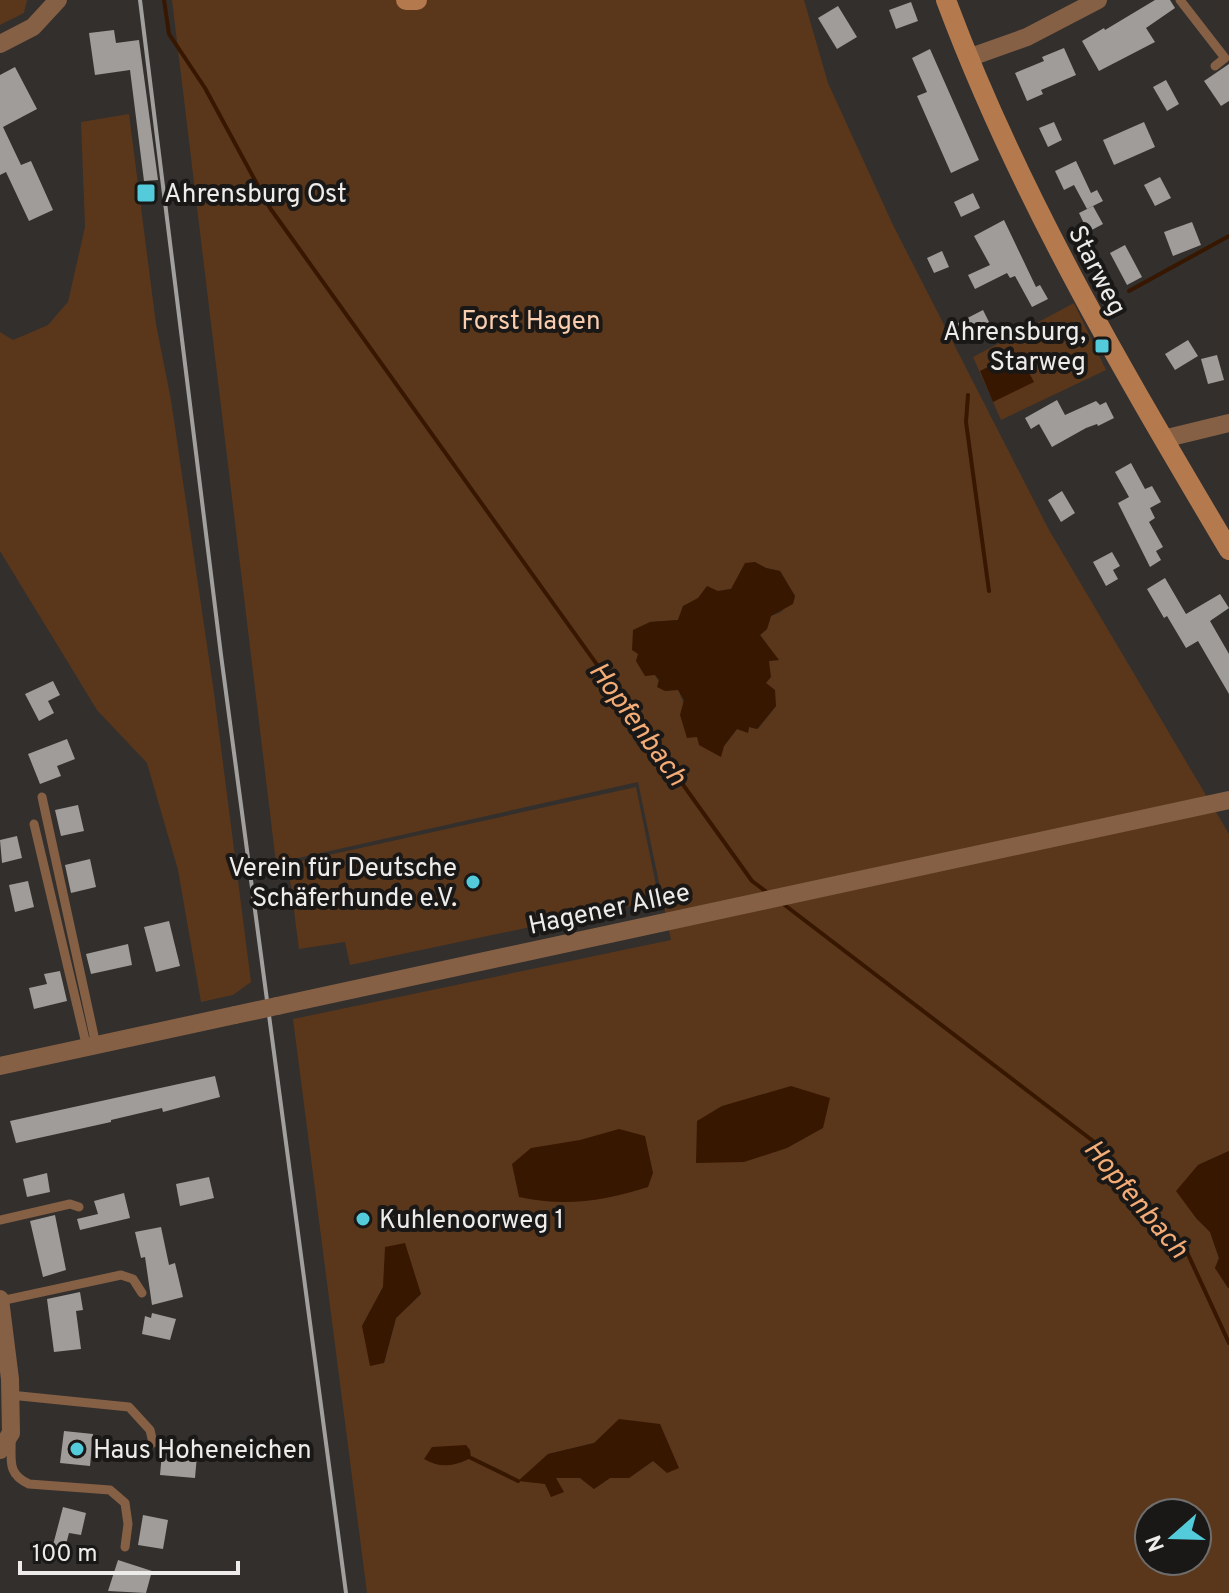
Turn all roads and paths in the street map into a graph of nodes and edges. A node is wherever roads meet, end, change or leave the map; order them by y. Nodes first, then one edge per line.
1 (58, 0) edge
2 (406, 0) edge
3 (417, 0) edge
4 (946, 0) edge
5 (1098, 0) edge
6 (1180, 0) edge
7 (0, 44) edge
8 (968, 58) junction
9 (1215, 66) dead end
10 (1229, 423) edge
11 (1163, 439) junction
12 (1229, 550) edge
13 (42, 797) dead end
14 (1229, 800) edge
15 (34, 824) dead end
16 (92, 1047) junction
17 (0, 1066) edge
18 (79, 1207) dead end
19 (0, 1220) edge
20 (142, 1293) dead end
21 (0, 1300) edge
22 (10, 1395) junction
23 (11, 1433) junction
24 (153, 1443) dead end
25 (0, 1450) edge
26 (125, 1547) dead end

1 - 7 street
2 - 3 street
4 - 8 street, Starweg
5 - 8 street
6 - 9 lane
8 - 11 street, Starweg
10 - 11 street
11 - 12 street, Starweg
13 - 16 lane
14 - 16 street, Hagener Allee, bridge
15 - 16 lane
16 - 17 street, Hagener Allee
18 - 19 lane
20 - 21 lane
21 - 22 street
22 - 23 street
22 - 24 lane
23 - 25 street
23 - 26 lane

